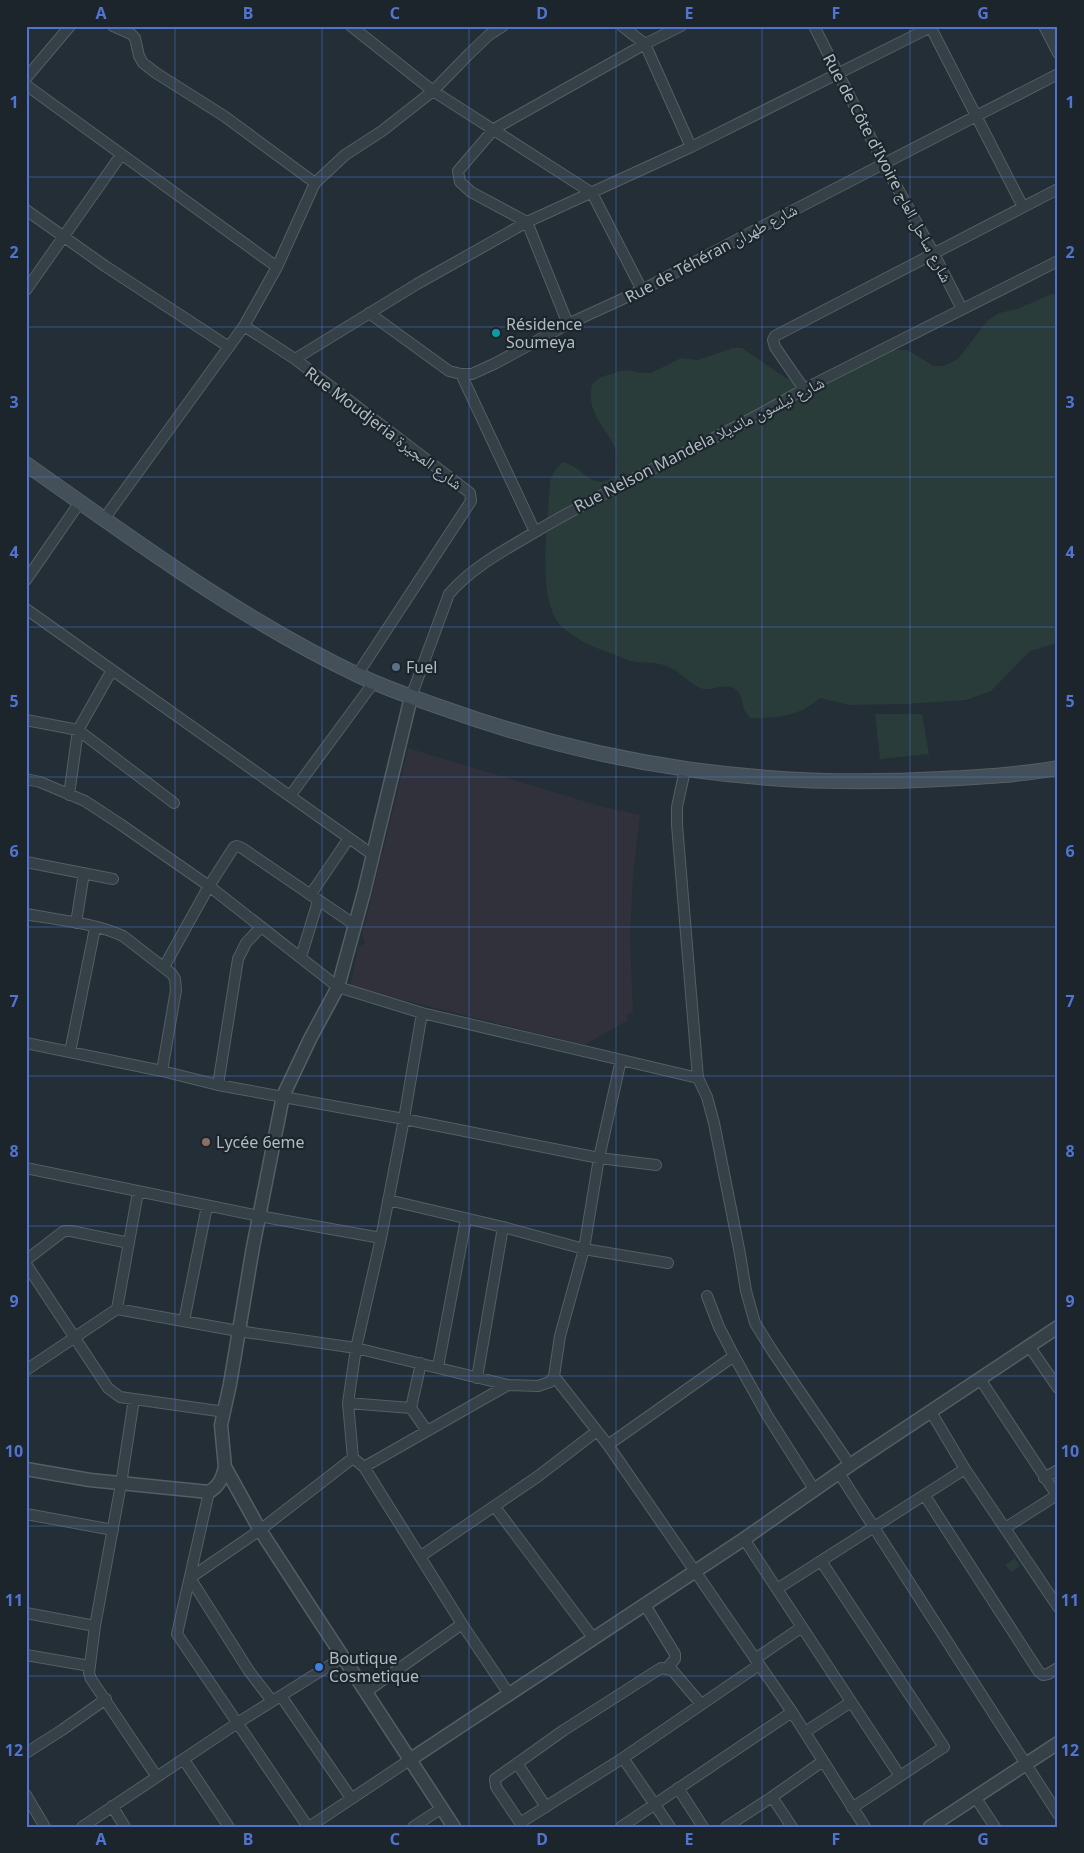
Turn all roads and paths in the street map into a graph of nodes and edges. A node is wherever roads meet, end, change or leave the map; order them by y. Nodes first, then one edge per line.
1 (70, 26) edge
2 (113, 26) edge
3 (351, 26) edge
4 (503, 26) edge
5 (622, 26) edge
6 (682, 26) edge
7 (814, 26) edge
8 (931, 27) edge
9 (1058, 28) edge
10 (1046, 30) edge
11 (645, 44) junction
12 (1058, 53) edge
13 (839, 74) junction
14 (1058, 74) edge
15 (26, 78) edge
16 (26, 85) edge
17 (434, 91) junction
18 (976, 116) junction
19 (494, 129) junction
20 (691, 147) junction
21 (121, 155) junction
22 (884, 164) junction
23 (315, 183) junction
24 (1058, 189) edge
25 (592, 193) junction
26 (1023, 207) junction
27 (26, 210) edge
28 (527, 222) junction
29 (64, 236) junction
30 (934, 254) junction
31 (1058, 261) edge
32 (277, 267) junction
33 (26, 290) edge
34 (642, 290) junction
35 (962, 309) junction
36 (369, 313) junction
37 (568, 324) junction
38 (244, 326) junction
39 (229, 346) junction
40 (295, 359) junction
41 (461, 374) junction
42 (804, 389) junction
43 (26, 464) edge
44 (80, 502) junction
45 (104, 519) junction
46 (535, 532) junction
47 (26, 580) edge
48 (26, 608) edge
49 (112, 670) junction
50 (357, 675) junction
51 (374, 682) junction
52 (411, 698) junction
53 (26, 720) edge
54 (78, 730) junction
55 (1058, 768) edge
56 (685, 770) junction
57 (26, 779) edge
58 (69, 795) junction
59 (290, 796) junction
60 (174, 803) dead end
61 (349, 838) junction
62 (373, 855) junction
63 (26, 862) edge
64 (84, 874) junction
65 (113, 879) dead end
66 (209, 886) junction
67 (315, 898) junction
68 (26, 914) edge
69 (76, 923) junction
70 (355, 925) junction
71 (261, 927) junction
72 (95, 928) junction
73 (301, 957) junction
74 (164, 966) junction
75 (338, 987) junction
76 (422, 1013) junction
77 (26, 1043) edge
78 (70, 1052) junction
79 (621, 1060) junction
80 (162, 1071) junction
81 (698, 1078) junction
82 (218, 1085) junction
83 (283, 1096) junction
84 (404, 1119) junction
85 (599, 1158) junction
86 (656, 1165) dead end
87 (26, 1168) edge
88 (138, 1192) junction
89 (388, 1200) junction
90 (207, 1206) junction
91 (259, 1216) junction
92 (466, 1219) junction
93 (503, 1227) junction
94 (381, 1238) junction
95 (129, 1243) junction
96 (584, 1249) junction
97 (26, 1262) edge
98 (668, 1264) dead end
99 (707, 1296) dead end
100 (117, 1309) junction
101 (184, 1322) junction
102 (1058, 1327) edge
103 (238, 1331) junction
104 (75, 1337) junction
105 (1029, 1346) junction
106 (356, 1348) junction
107 (734, 1356) junction
108 (421, 1363) junction
109 (438, 1367) junction
110 (26, 1370) edge
111 (554, 1376) junction
112 (477, 1378) junction
113 (980, 1379) junction
114 (508, 1385) junction
115 (1058, 1388) edge
116 (134, 1399) junction
117 (348, 1403) junction
118 (411, 1408) junction
119 (224, 1412) junction
120 (931, 1412) junction
121 (427, 1431) junction
122 (597, 1431) junction
123 (608, 1445) junction
124 (353, 1458) junction
125 (850, 1465) junction
126 (224, 1467) junction
127 (364, 1467) junction
128 (26, 1469) edge
129 (965, 1469) junction
130 (1058, 1470) edge
131 (840, 1473) junction
132 (1044, 1478) junction
133 (121, 1484) junction
134 (814, 1490) junction
135 (209, 1492) junction
136 (239, 1495) junction
137 (925, 1496) junction
138 (1057, 1496) edge
139 (495, 1507) junction
140 (26, 1514) edge
141 (874, 1527) junction
142 (1005, 1528) junction
143 (113, 1530) junction
144 (260, 1530) junction
145 (744, 1539) junction
146 (421, 1556) junction
147 (821, 1561) junction
148 (695, 1571) junction
149 (190, 1578) junction
150 (778, 1589) junction
151 (645, 1605) junction
152 (1058, 1607) edge
153 (26, 1613) edge
154 (462, 1624) junction
155 (94, 1626) junction
156 (802, 1627) junction
157 (594, 1639) junction
158 (26, 1655) edge
159 (343, 1657) junction
160 (757, 1662) junction
161 (90, 1666) junction
162 (667, 1668) junction
163 (1058, 1668) edge
164 (366, 1692) junction
165 (509, 1694) junction
166 (276, 1698) junction
167 (106, 1699) junction
168 (851, 1702) junction
169 (701, 1704) junction
170 (792, 1712) junction
171 (239, 1722) junction
172 (805, 1732) junction
173 (1058, 1743) edge
174 (26, 1753) edge
175 (624, 1758) junction
176 (411, 1759) junction
177 (184, 1760) junction
178 (823, 1761) junction
179 (516, 1763) junction
180 (1025, 1765) junction
181 (900, 1776) junction
182 (157, 1777) junction
183 (678, 1788) junction
184 (26, 1795) edge
185 (772, 1797) junction
186 (975, 1797) junction
187 (351, 1798) junction
188 (654, 1804) junction
189 (112, 1806) junction
190 (546, 1807) junction
191 (442, 1808) junction
192 (852, 1808) junction
193 (1058, 1814) edge
194 (521, 1825) edge
195 (45, 1827) edge
196 (82, 1827) edge
197 (125, 1827) edge
198 (229, 1827) edge
199 (309, 1827) edge
200 (413, 1827) edge
201 (454, 1827) edge
202 (621, 1827) edge
203 (670, 1827) edge
204 (703, 1827) edge
205 (726, 1827) edge
206 (792, 1827) edge
207 (865, 1827) edge
208 (930, 1827) edge
209 (995, 1827) edge

1 - 15 street
2 - 23 street
3 - 17 street
4 - 17 street
5 - 11 street
6 - 11 street
7 - 13 street, Rue de Côte d'Ivoire شارع ساحل العاج
8 - 13 street
8 - 18 street
9 - 10 street
10 - 12 street
11 - 19 street
11 - 20 street
13 - 20 street
13 - 22 street, Rue de Côte d'Ivoire شارع ساحل العاج
14 - 18 street, Rue de Téhéran شارع طهران
16 - 21 street
17 - 19 street
17 - 23 street
18 - 22 street, Rue de Téhéran شارع طهران
18 - 26 street
19 - 25 street
19 - 28 street
20 - 25 street
21 - 29 street
21 - 32 street
22 - 30 street, Rue de Côte d'Ivoire شارع ساحل العاج
22 - 34 street, Rue de Téhéran شارع طهران
23 - 32 street
24 - 26 street
25 - 28 street
25 - 34 street
26 - 30 street
27 - 29 street
28 - 36 street
28 - 37 street
29 - 33 street
29 - 39 street
30 - 35 street, Rue de Côte d'Ivoire شارع ساحل العاج
30 - 42 street
31 - 35 street, Rue Nelson Mandela شارع نيلسون مانديلا
32 - 38 street
34 - 37 street, Rue de Téhéran شارع طهران
35 - 42 street, Rue Nelson Mandela شارع نيلسون مانديلا
36 - 40 street
36 - 41 street
37 - 41 street, Rue de Téhéran شارع طهران
38 - 39 street
38 - 40 street, Rue Moudjeria شارع المجيرة
39 - 45 street
40 - 50 street, Rue Moudjeria شارع المجيرة
41 - 46 street
42 - 46 street, Rue Nelson Mandela شارع نيلسون مانديلا
43 - 44 main road
44 - 45 main road
44 - 47 street
45 - 50 main road
46 - 52 street, Rue Nelson Mandela شارع نيلسون مانديلا
48 - 49 street
49 - 54 street
49 - 59 street
50 - 51 main road
51 - 52 main road
51 - 59 street
52 - 56 main road
52 - 62 street
53 - 54 street
54 - 58 street
54 - 60 street
55 - 56 main road
56 - 81 street
57 - 58 street
58 - 66 street
59 - 61 street
61 - 62 street
61 - 67 street
62 - 70 street
63 - 64 street
64 - 65 street
64 - 69 street
66 - 67 street
66 - 71 street
66 - 74 street
67 - 70 street
67 - 73 street
68 - 69 street
69 - 72 street
70 - 75 street
71 - 73 street
71 - 82 street
72 - 74 street
72 - 78 street
73 - 75 street
74 - 80 street
75 - 76 street
75 - 83 street
76 - 79 street
76 - 84 street
77 - 78 street
78 - 80 street
79 - 81 street
79 - 85 street
80 - 82 street
81 - 125 street
82 - 83 street
83 - 84 street
83 - 91 street
84 - 85 street
84 - 89 street
85 - 86 street
85 - 96 street
87 - 88 street
88 - 90 street
88 - 95 street
89 - 92 street
89 - 94 street
90 - 91 street
90 - 101 street
91 - 94 street
91 - 103 street
92 - 93 street
92 - 109 street
93 - 96 street
93 - 112 street
94 - 106 street
95 - 97 street
95 - 100 street
96 - 98 street
96 - 111 street
97 - 104 street
99 - 107 street
100 - 101 street
100 - 104 street
101 - 103 street
102 - 105 street
103 - 106 street
103 - 119 street
104 - 110 street
104 - 116 street
105 - 113 street
105 - 115 street
106 - 108 street
106 - 117 street
107 - 123 street
107 - 134 street
108 - 109 street
108 - 118 street
109 - 112 street
111 - 114 street
111 - 122 street
112 - 114 street
113 - 120 street
113 - 132 street
114 - 121 street
116 - 119 street
116 - 133 street
117 - 118 street
117 - 124 street
118 - 121 street
119 - 126 street
120 - 125 street
120 - 129 street
121 - 127 street
122 - 123 street
122 - 139 street
123 - 148 street
124 - 127 street
124 - 144 street
125 - 131 street
126 - 135 street
126 - 136 street
127 - 146 street
128 - 133 street
129 - 137 street
129 - 142 street
130 - 132 street
131 - 134 street
131 - 141 street
132 - 138 street
133 - 135 street
133 - 143 street
134 - 145 street
135 - 136 street
135 - 149 street
136 - 144 street
137 - 141 street
137 - 163 street
138 - 142 street
139 - 146 street
139 - 157 street
140 - 143 street
141 - 147 street
141 - 180 street
142 - 152 street
143 - 155 street
144 - 149 street
144 - 159 street
145 - 148 street
145 - 150 street
146 - 154 street
147 - 150 street
147 - 181 street
148 - 151 street
148 - 160 street
149 - 166 street
149 - 171 street
150 - 156 street
151 - 157 street
151 - 162 street
153 - 155 street
154 - 164 street
154 - 165 street
155 - 161 street
156 - 160 street
156 - 168 street
157 - 165 street
158 - 161 street
159 - 164 street
159 - 166 street
160 - 169 street
160 - 170 street
161 - 167 street
162 - 169 street
162 - 179 street
164 - 176 street
165 - 176 street
166 - 171 street
166 - 187 street
167 - 174 street
167 - 182 street
168 - 172 street
168 - 181 street
169 - 175 street
170 - 172 street
170 - 183 street
171 - 177 street
171 - 199 street
172 - 178 street
173 - 180 street
175 - 188 street
175 - 190 street
176 - 187 street
176 - 191 street
177 - 182 street
177 - 198 street
178 - 185 street
178 - 192 street
179 - 190 street
179 - 194 street
180 - 186 street
180 - 193 street
181 - 192 street
182 - 189 street
183 - 188 street
183 - 204 street
184 - 195 street
185 - 205 street
185 - 206 street
186 - 208 street
186 - 209 street
187 - 199 street
188 - 202 street
188 - 203 street
189 - 196 street
189 - 197 street
190 - 194 street
191 - 200 street
191 - 201 street
192 - 207 street

